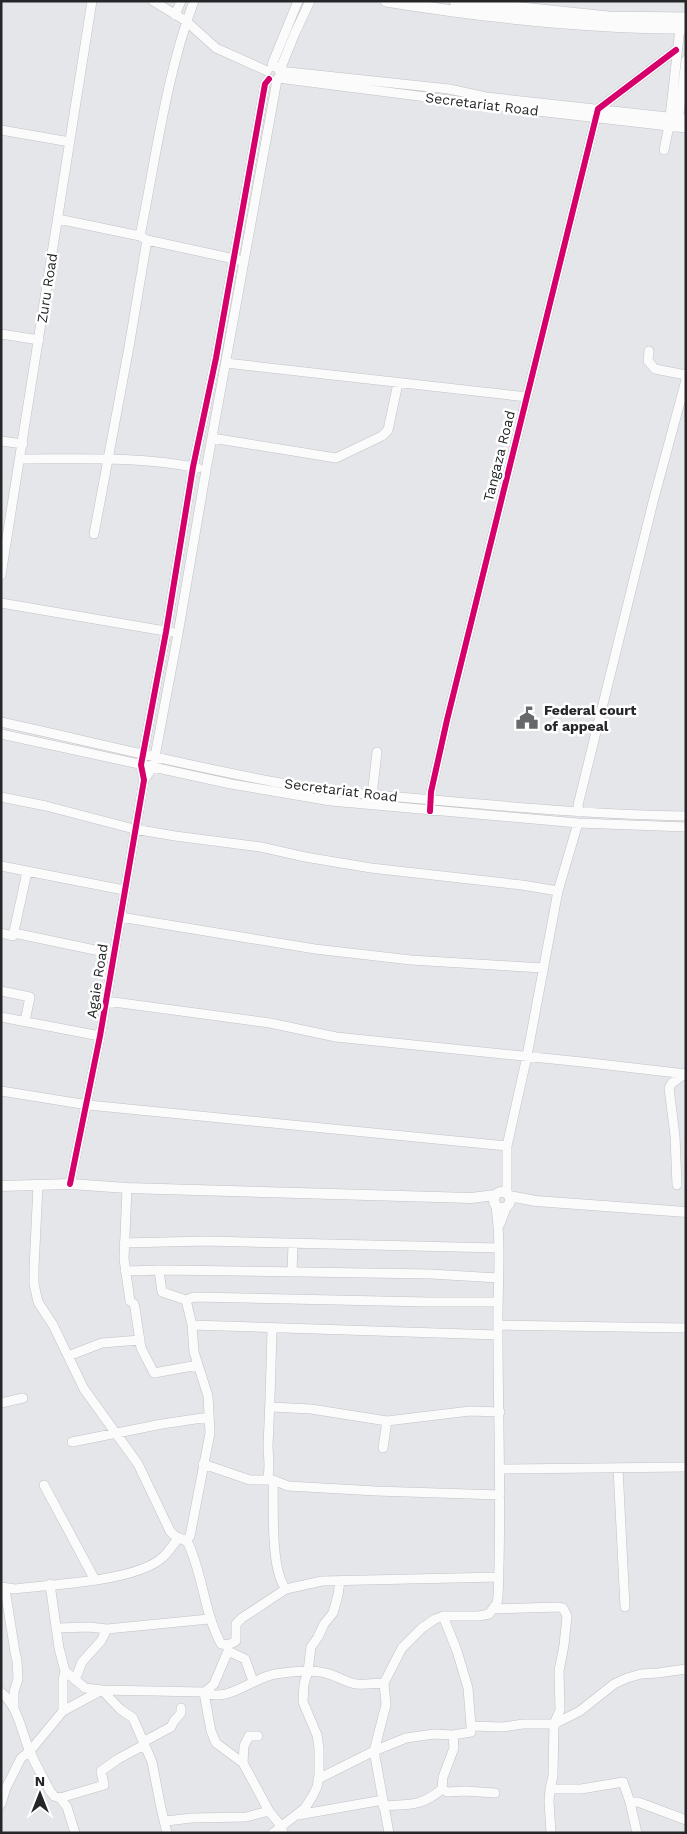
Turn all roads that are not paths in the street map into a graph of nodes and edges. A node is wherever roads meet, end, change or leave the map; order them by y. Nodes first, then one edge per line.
1 (92, 1) edge
2 (153, 1) edge
3 (181, 1) edge
4 (194, 1) edge
5 (298, 1) edge
6 (310, 1) edge
7 (386, 1) edge
8 (455, 1) edge
9 (175, 15) junction
10 (186, 21) junction
11 (684, 24) edge
12 (676, 50) junction
13 (686, 60) edge
14 (274, 74) junction
15 (597, 113) junction
16 (678, 122) edge
17 (1, 130) edge
18 (70, 142) junction
19 (664, 150) dead end
20 (247, 184) junction
21 (258, 186) junction
22 (58, 219) junction
23 (143, 238) junction
24 (234, 259) junction
25 (244, 261) junction
26 (1, 334) edge
27 (39, 340) junction
28 (649, 351) dead end
29 (226, 363) junction
30 (686, 375) edge
31 (686, 380) edge
32 (398, 383) junction
33 (527, 397) junction
34 (212, 438) junction
35 (1, 441) edge
36 (23, 444) junction
37 (21, 459) junction
38 (109, 459) junction
39 (193, 467) junction
40 (206, 470) junction
41 (94, 534) dead end
42 (4, 546) edge
43 (1, 575) edge
44 (1, 603) edge
45 (166, 632) junction
46 (178, 634) junction
47 (1, 722) edge
48 (1, 734) edge
49 (377, 752) dead end
50 (143, 754) junction
51 (155, 756) junction
52 (141, 765) junction
53 (153, 767) junction
54 (144, 780) junction
55 (372, 795) junction
56 (1, 797) edge
57 (430, 800) junction
58 (430, 811) junction
59 (579, 812) junction
60 (686, 816) edge
61 (578, 822) junction
62 (686, 827) edge
63 (134, 828) junction
64 (1, 866) edge
65 (27, 872) junction
66 (124, 890) junction
67 (558, 891) junction
68 (120, 917) junction
69 (1, 933) edge
70 (14, 933) junction
71 (114, 954) junction
72 (543, 968) junction
73 (1, 991) edge
74 (106, 1000) junction
75 (1, 1017) edge
76 (26, 1022) junction
77 (100, 1036) junction
78 (527, 1056) junction
79 (686, 1074) edge
80 (1, 1091) edge
81 (88, 1105) junction
82 (507, 1146) junction
83 (70, 1184) junction
84 (38, 1185) junction
85 (677, 1185) dead end
86 (1, 1186) edge
87 (127, 1188) junction
88 (502, 1200) junction
89 (686, 1212) edge
90 (124, 1243) junction
91 (293, 1243) junction
92 (499, 1248) junction
93 (159, 1270) junction
94 (125, 1271) junction
95 (292, 1272) junction
96 (498, 1278) junction
97 (186, 1300) junction
98 (498, 1302) junction
99 (192, 1325) junction
100 (686, 1328) edge
101 (272, 1329) junction
102 (498, 1330) junction
103 (140, 1340) junction
104 (68, 1356) junction
105 (198, 1365) junction
106 (23, 1398) dead end
107 (1, 1404) edge
108 (271, 1407) junction
109 (500, 1412) junction
110 (210, 1417) junction
111 (387, 1421) junction
112 (116, 1432) junction
113 (72, 1442) dead end
114 (383, 1448) dead end
115 (203, 1464) junction
116 (686, 1467) edge
117 (618, 1468) junction
118 (501, 1469) junction
119 (270, 1480) junction
120 (44, 1485) dead end
121 (500, 1495) junction
122 (182, 1540) junction
123 (499, 1577) junction
124 (95, 1580) junction
125 (340, 1581) junction
126 (50, 1584) junction
127 (3, 1588) edge
128 (286, 1589) junction
129 (625, 1608) dead end
130 (493, 1609) junction
131 (443, 1616) junction
132 (209, 1619) junction
133 (58, 1628) junction
134 (108, 1629) junction
135 (228, 1648) junction
136 (686, 1669) edge
137 (65, 1671) junction
138 (308, 1671) junction
139 (74, 1680) junction
140 (253, 1681) junction
141 (384, 1682) junction
142 (102, 1690) junction
143 (1, 1692) edge
144 (204, 1693) junction
145 (182, 1708) dead end
146 (14, 1709) junction
147 (63, 1711) junction
148 (554, 1724) junction
149 (471, 1726) junction
150 (453, 1735) junction
151 (258, 1736) dead end
152 (144, 1744) junction
153 (30, 1751) junction
154 (374, 1751) junction
155 (243, 1763) junction
156 (318, 1780) junction
157 (4, 1788) edge
158 (442, 1789) junction
159 (550, 1789) junction
160 (495, 1793) dead end
161 (60, 1798) junction
162 (630, 1802) junction
163 (383, 1803) junction
164 (1, 1804) edge
165 (269, 1811) junction
166 (295, 1816) junction
167 (686, 1820) edge
168 (166, 1821) junction
169 (282, 1830) edge
170 (75, 1833) edge
171 (168, 1833) edge
172 (273, 1833) edge
173 (389, 1833) edge
174 (551, 1833) edge
175 (637, 1833) edge

1 - 18 street, Zuru Road
2 - 9 street, Secretariat Road
3 - 9 street
4 - 10 street
5 - 14 street
6 - 14 street
7 - 11 main road
8 - 11 main road
9 - 10 street, Secretariat Road
10 - 14 street, Secretariat Road
10 - 23 street
11 - 12 street
12 - 15 street
12 - 16 street
13 - 16 street
14 - 15 street, Secretariat Road
14 - 20 street
14 - 21 street
15 - 16 street, Secretariat Road
15 - 33 street, Tangaza Road
16 - 19 street
17 - 18 street
18 - 22 street, Zuru Road
20 - 21 street
20 - 24 street
21 - 25 street
22 - 23 street
22 - 27 street, Zuru Road
23 - 24 street
23 - 38 street
24 - 25 street
24 - 39 street
25 - 29 street
26 - 27 street
27 - 36 street, Zuru Road
28 - 30 street
29 - 32 street
29 - 34 street
31 - 59 street
32 - 33 street
32 - 34 street
33 - 57 street, Tangaza Road
34 - 40 street
35 - 36 street
36 - 37 street, Zuru Road
37 - 38 street
37 - 42 street, Zuru Road
38 - 39 street
38 - 41 street
39 - 40 street
39 - 45 street
40 - 46 street
42 - 43 street, Zuru Road
44 - 45 street
45 - 46 street
45 - 50 street
46 - 51 street
47 - 50 street, Secretariat Road
48 - 52 street, Secretariat Road
49 - 55 street
50 - 51 street, Secretariat Road
50 - 52 street
51 - 53 street
51 - 55 street, Secretariat Road
52 - 53 street, Secretariat Road
52 - 54 street
53 - 54 street
53 - 58 street, Secretariat Road
54 - 63 street, Agaie Road
55 - 57 street, Secretariat Road
56 - 63 street
57 - 58 street, Tangaza Road
57 - 59 street, Secretariat Road
58 - 61 street, Secretariat Road
59 - 60 street, Secretariat Road
61 - 62 street, Secretariat Road
61 - 67 street
63 - 66 street, Agaie Road
63 - 67 street
64 - 65 street
65 - 66 street
65 - 70 street
66 - 68 street, Agaie Road
67 - 72 street
68 - 71 street, Agaie Road
68 - 72 street
69 - 70 street
70 - 71 street
71 - 74 street, Agaie Road
72 - 78 street
73 - 76 street
74 - 77 street, Agaie Road
74 - 78 street
75 - 76 street
76 - 77 street
77 - 81 street, Agaie Road
78 - 79 street
78 - 82 street
79 - 85 street
80 - 81 street
81 - 82 street
81 - 83 street, Agaie Road
82 - 88 street
83 - 84 street
83 - 87 street
84 - 86 street
84 - 104 street
87 - 88 street
87 - 90 street
88 - 89 street
88 - 92 street
90 - 91 street
90 - 94 street
91 - 92 street
91 - 95 street
92 - 96 street
93 - 94 street
93 - 95 street
93 - 97 street
94 - 103 street
95 - 96 street
96 - 98 street
97 - 98 street
97 - 99 street
98 - 102 street
99 - 101 street
99 - 105 street
100 - 102 street
101 - 102 street
101 - 108 street
102 - 109 street
103 - 104 street
103 - 105 street
104 - 112 street
105 - 110 street
106 - 107 street
108 - 111 street
108 - 119 street
109 - 111 street
109 - 118 street
110 - 112 street
110 - 115 street
111 - 114 street
112 - 113 street
112 - 122 street
115 - 119 street
115 - 122 street
116 - 117 street
117 - 118 street
117 - 129 street
118 - 121 street
119 - 121 street
119 - 128 street
120 - 124 street
121 - 123 street
122 - 124 street
122 - 132 street
123 - 125 street
123 - 130 street
124 - 126 street
125 - 128 street
125 - 138 street
126 - 127 street
126 - 133 street
127 - 146 street
128 - 135 street
130 - 131 street
130 - 148 street
131 - 141 street
131 - 149 street
132 - 134 street
132 - 135 street
133 - 134 street
133 - 137 street
134 - 139 street
135 - 140 street
135 - 144 street
136 - 148 street
137 - 139 street
137 - 147 street
138 - 140 street
138 - 141 street
138 - 156 street
139 - 142 street
140 - 144 street
141 - 154 street
142 - 144 street
142 - 147 street
142 - 152 street
143 - 146 street
144 - 155 street
145 - 152 street
146 - 153 street
147 - 153 street
148 - 149 street
148 - 159 street
149 - 150 street
150 - 154 street
150 - 158 street
151 - 155 street
152 - 161 street
152 - 168 street
153 - 157 street
153 - 161 street
154 - 156 street
154 - 163 street
155 - 165 street
156 - 166 street
157 - 164 street
158 - 160 street
158 - 163 street
159 - 162 street
159 - 174 street
161 - 170 street
162 - 167 street
162 - 175 street
163 - 166 street
163 - 173 street
165 - 168 street
165 - 169 street
166 - 169 street
168 - 171 street
169 - 172 street

